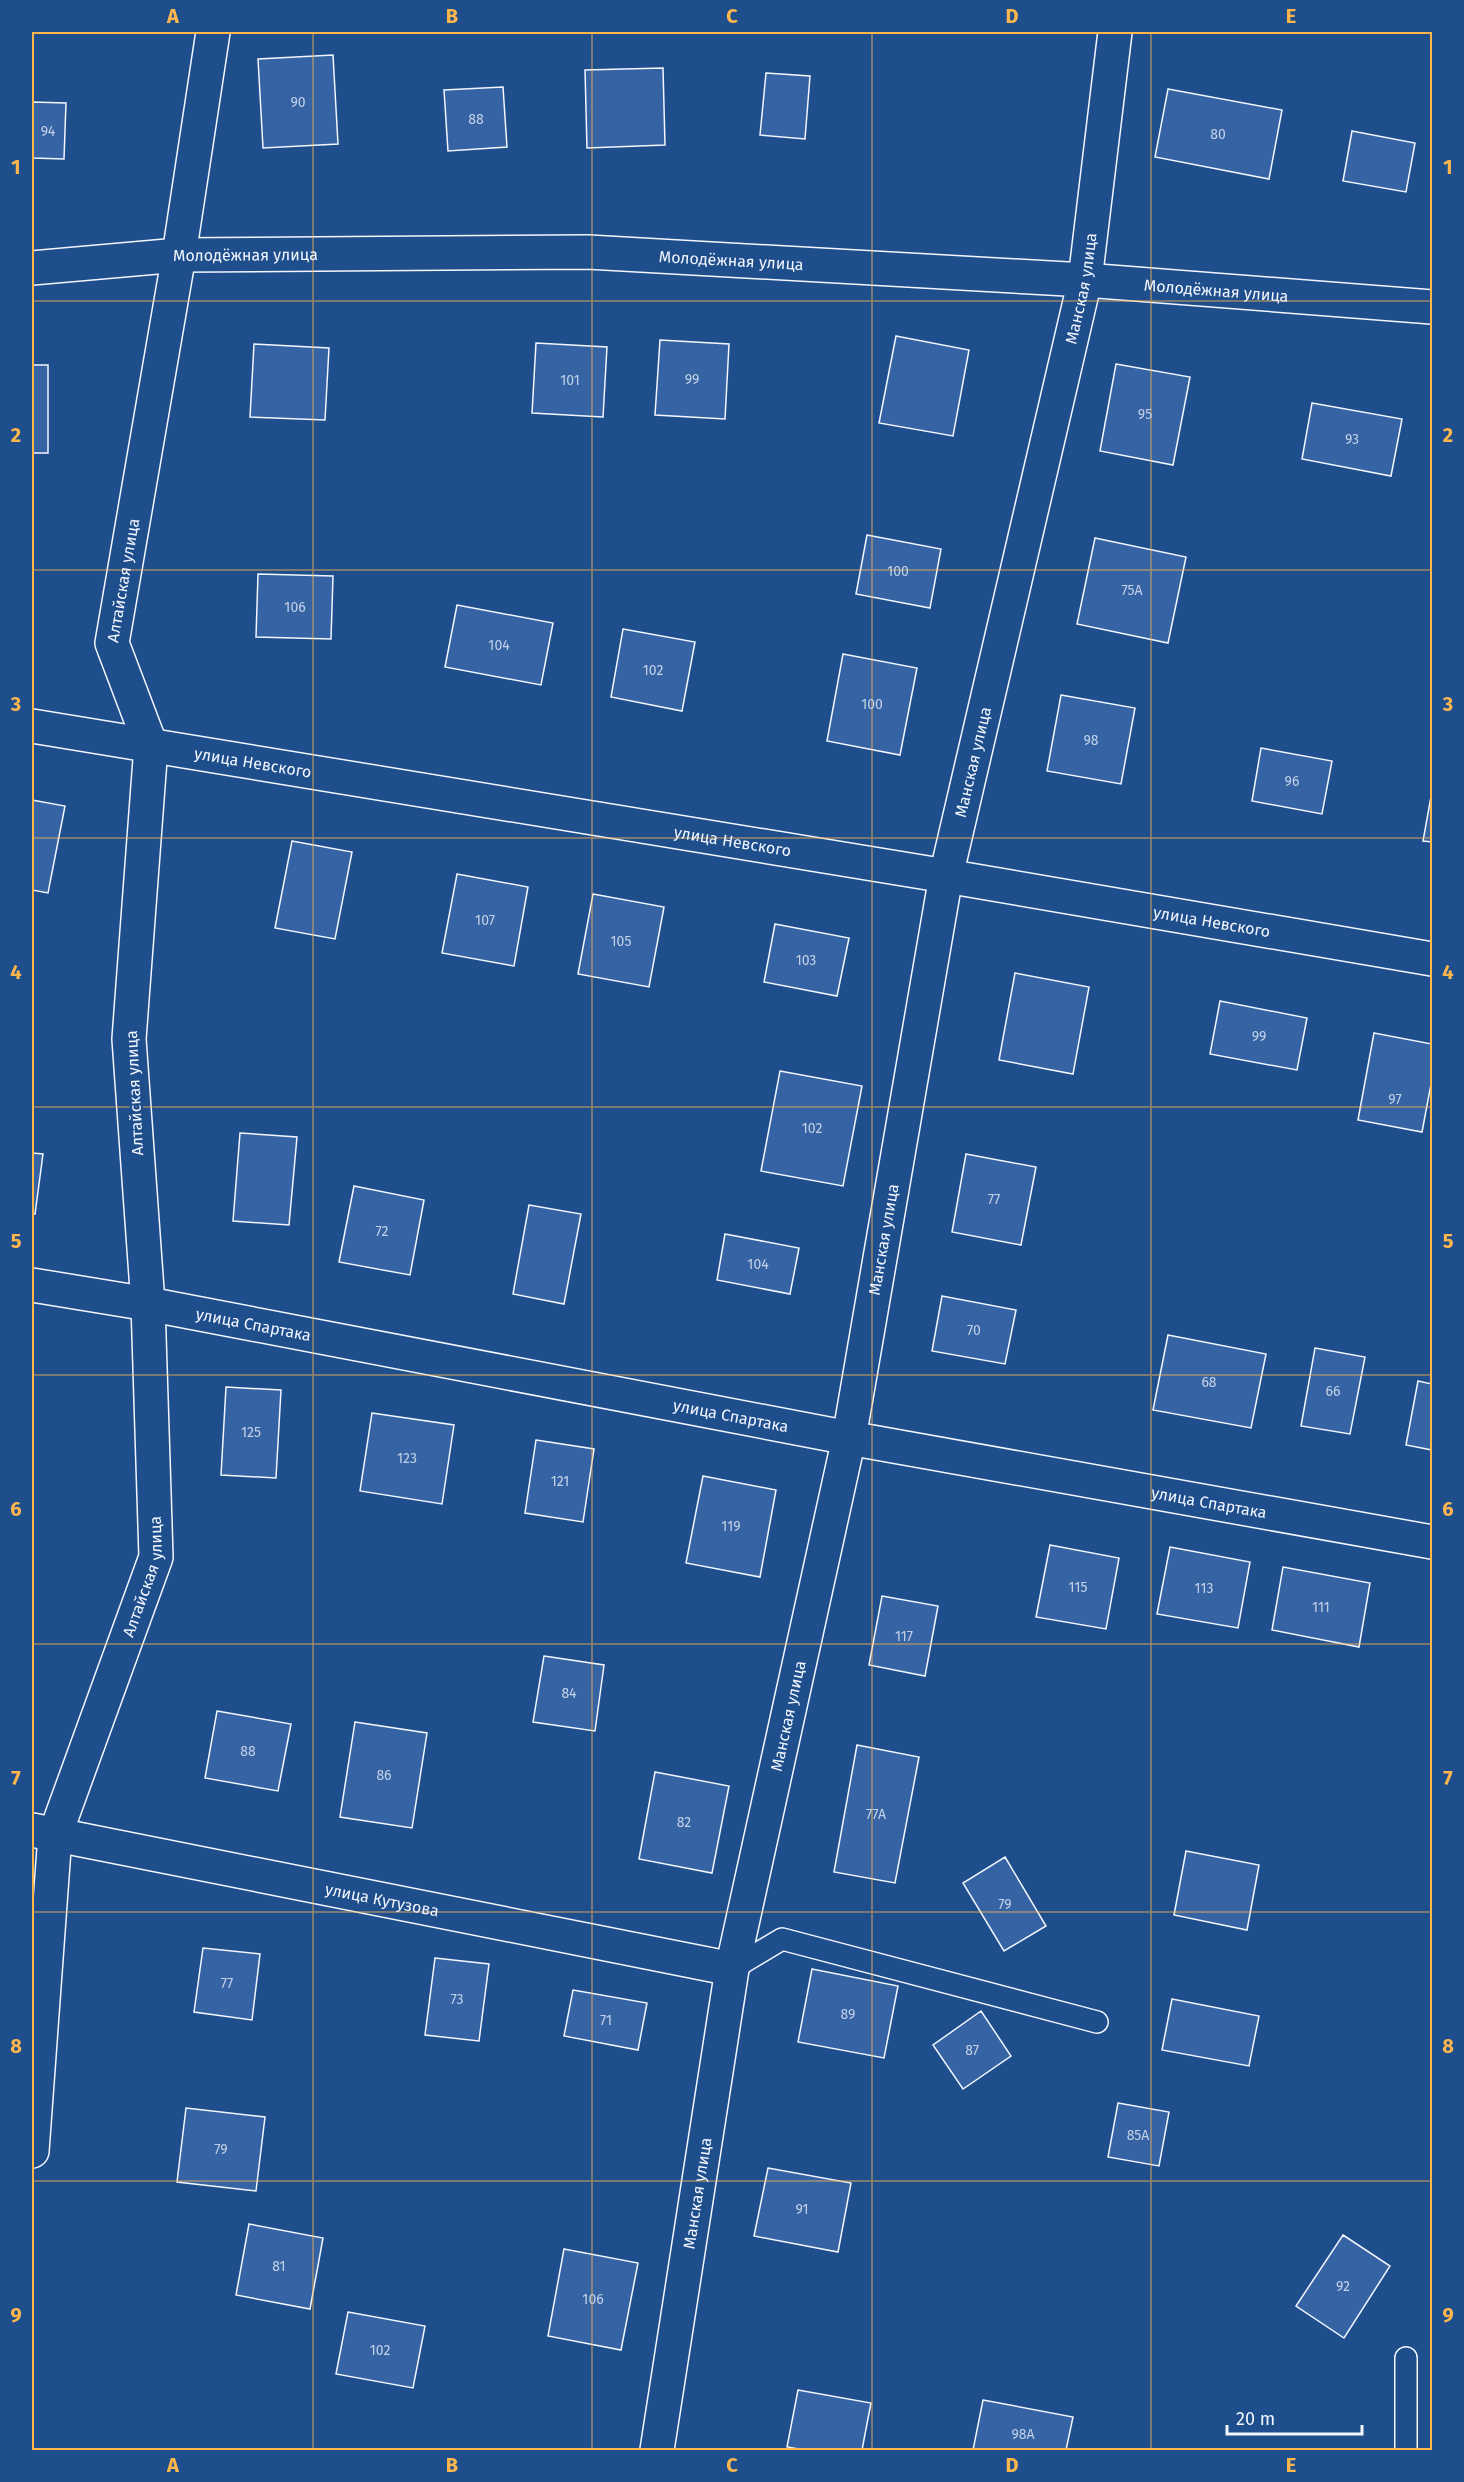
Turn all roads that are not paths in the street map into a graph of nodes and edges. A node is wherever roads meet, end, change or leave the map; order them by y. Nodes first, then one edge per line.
1 (213, 32) edge
2 (1115, 32) edge
3 (179, 255) junction
4 (32, 268) edge
5 (1085, 280) junction
6 (1432, 307) edge
7 (32, 726) edge
8 (151, 746) junction
9 (946, 876) junction
10 (1432, 959) edge
11 (32, 1285) edge
12 (148, 1304) junction
13 (849, 1438) junction
14 (1432, 1542) edge
15 (43, 1833) edge
16 (732, 1969) junction
17 (1097, 2022) dead end
18 (32, 2151) edge
19 (1406, 2358) dead end
20 (657, 2451) edge
21 (1406, 2451) edge

1 - 3 street, Алтайская улица
2 - 5 street, Манская улица
3 - 4 street, Молодёжная улица
3 - 5 street, Молодёжная улица
3 - 8 street, Алтайская улица
5 - 6 street, Молодёжная улица
5 - 9 street, Манская улица
7 - 8 street, улица Невского
8 - 9 street, улица Невского
8 - 12 street, Алтайская улица
9 - 10 street, улица Невского
9 - 13 street, Манская улица
11 - 12 street, улица Спартака
12 - 13 street, улица Спартака
12 - 15 street, Алтайская улица
13 - 14 street, улица Спартака
13 - 16 street, Манская улица
15 - 16 street, улица Кутузова
15 - 18 street, Алтайская улица
16 - 17 lane
16 - 20 street, Манская улица
19 - 21 lane

